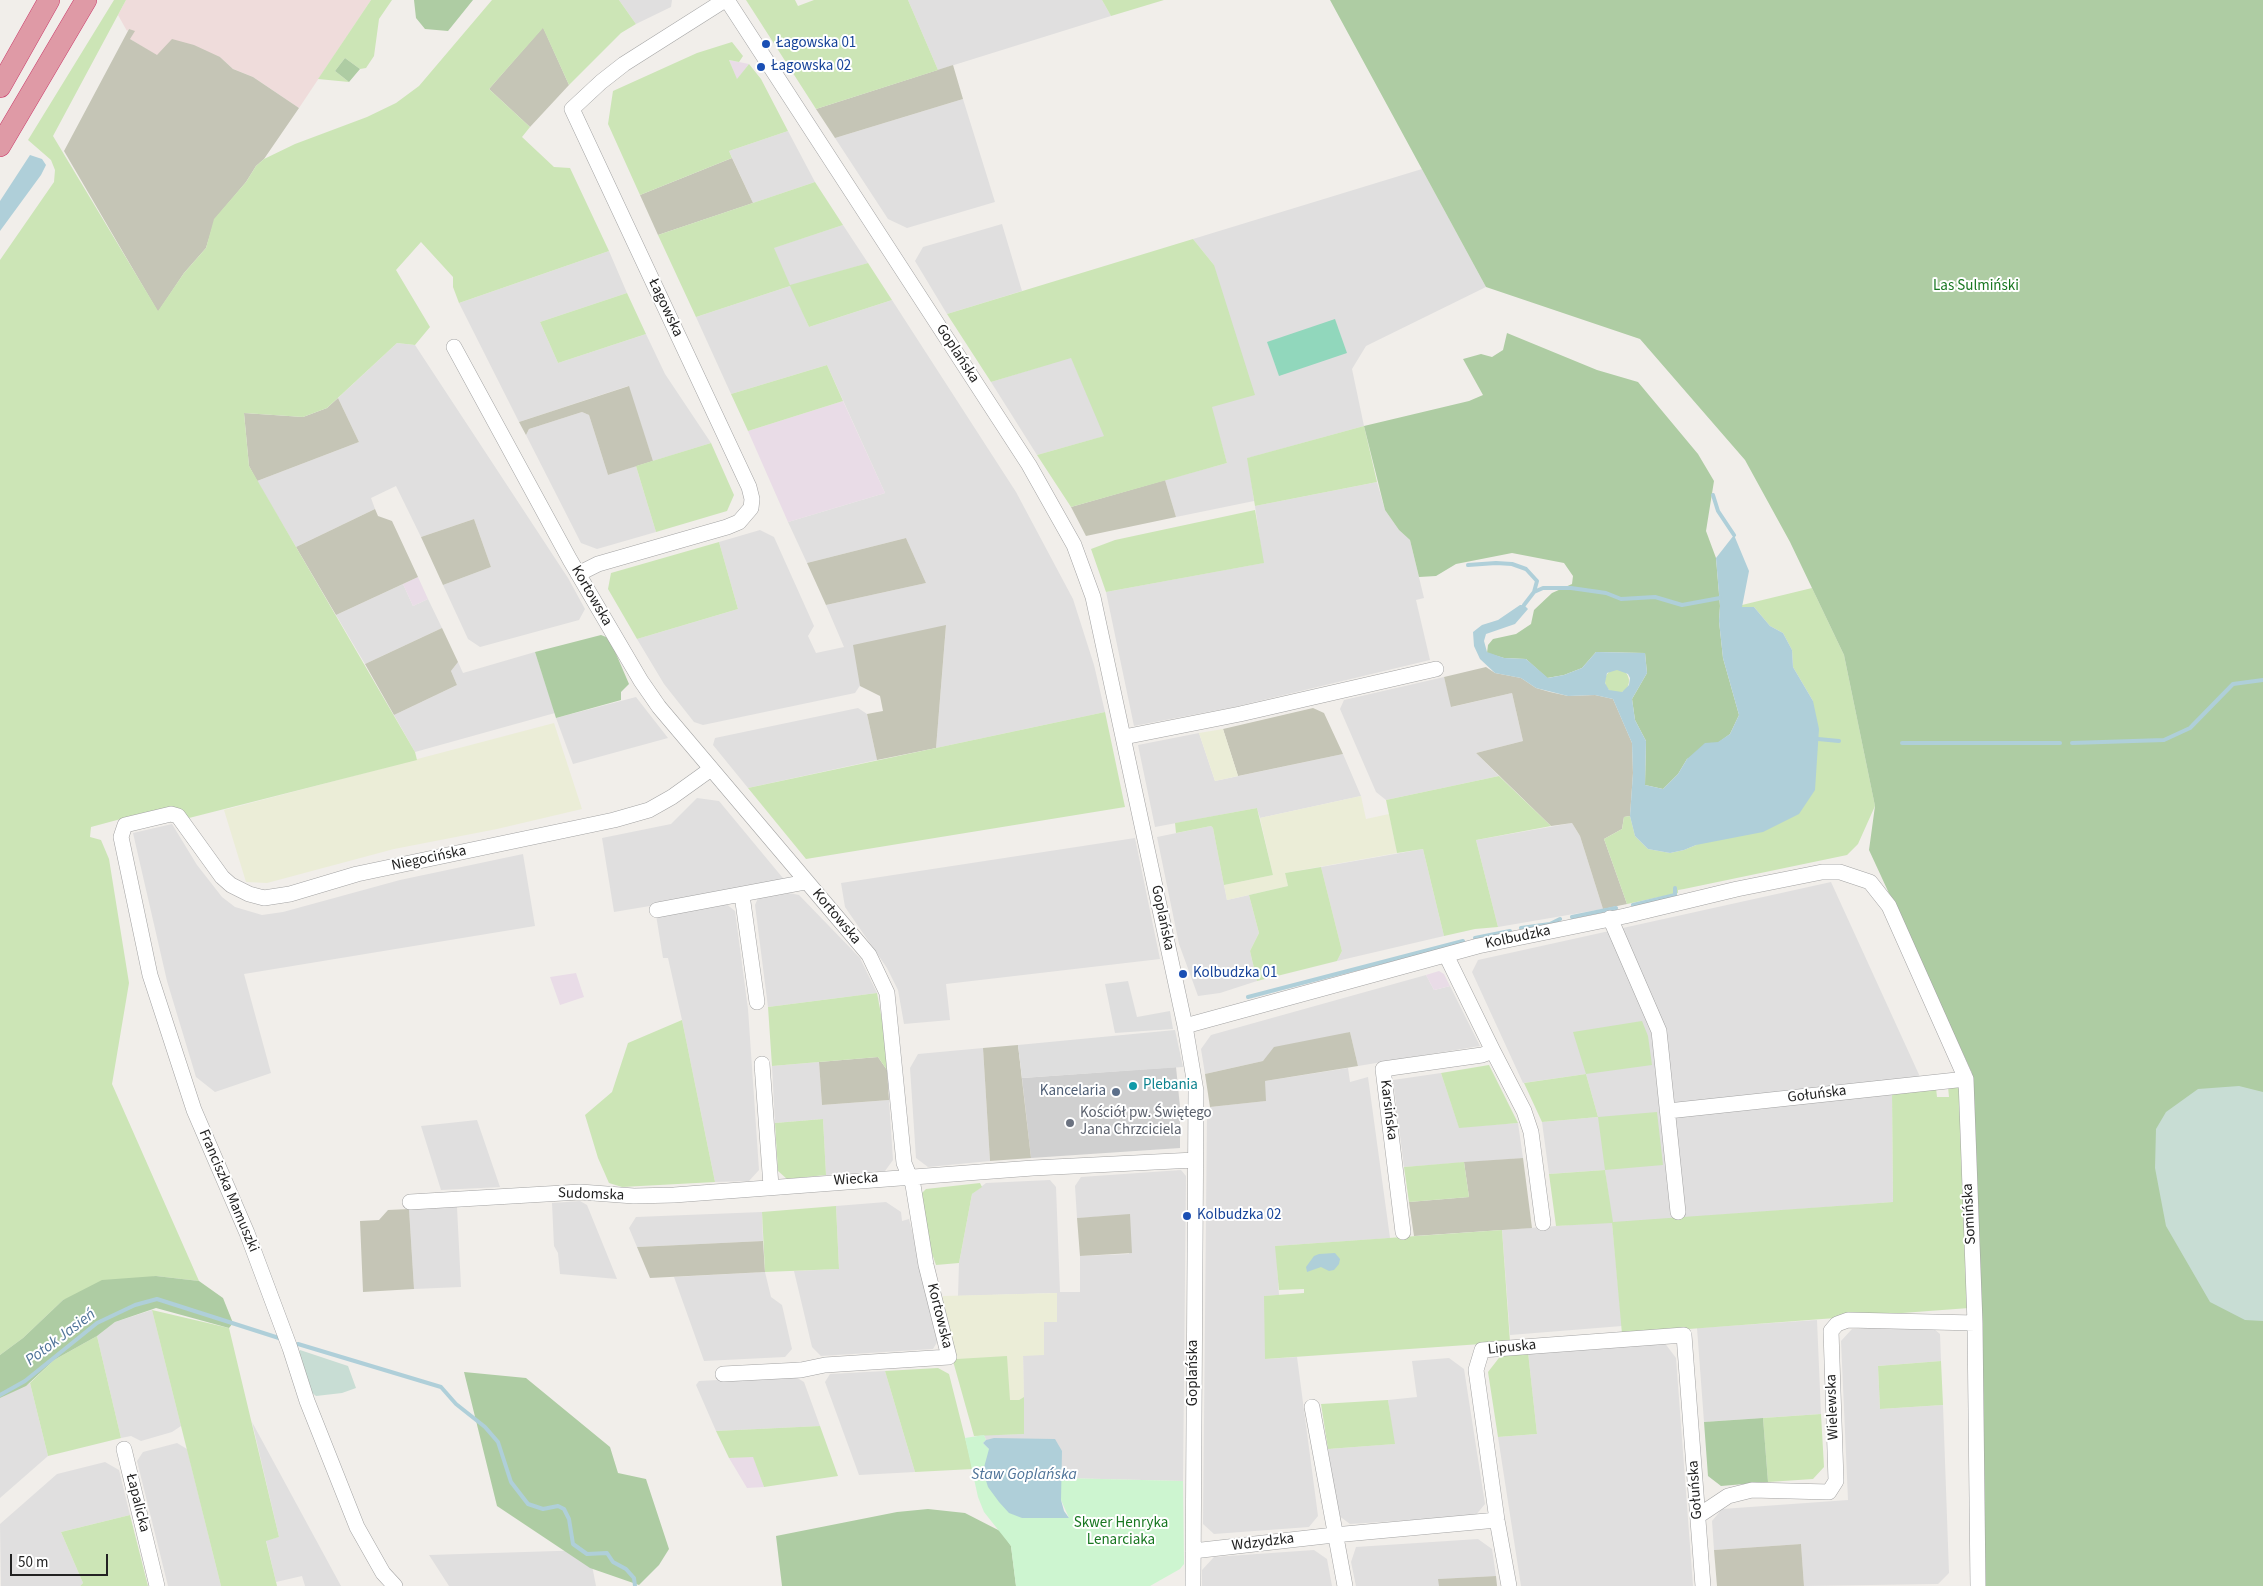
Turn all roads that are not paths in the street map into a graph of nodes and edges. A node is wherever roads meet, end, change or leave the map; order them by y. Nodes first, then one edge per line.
1 (49, 0) edge
2 (86, 0) edge
3 (726, 0) edge
4 (0, 87) edge
5 (0, 146) edge
6 (454, 347) dead end
7 (578, 574) junction
8 (1436, 669) dead end
9 (1124, 737) junction
10 (711, 769) junction
11 (171, 814) joint
12 (1855, 876) joint
13 (806, 882) junction
14 (742, 895) junction
15 (657, 910) dead end
16 (1610, 918) junction
17 (1446, 955) junction
18 (757, 1002) dead end
19 (1185, 1026) junction
20 (1493, 1051) junction
21 (762, 1064) dead end
22 (1966, 1079) junction
23 (1668, 1111) junction
24 (1195, 1160) junction
25 (910, 1178) junction
26 (770, 1186) junction
27 (410, 1202) dead end
28 (1678, 1212) dead end
29 (1543, 1223) dead end
30 (1403, 1232) dead end
31 (1975, 1323) junction
32 (1684, 1335) joint
33 (723, 1374) dead end
34 (1312, 1407) dead end
35 (124, 1449) dead end
36 (1698, 1516) junction
37 (1497, 1520) junction
38 (1334, 1535) junction
39 (1193, 1551) junction
40 (157, 1586) edge
41 (395, 1586) edge
42 (1193, 1586) edge
43 (1345, 1586) edge
44 (1509, 1586) edge
45 (1703, 1586) edge
46 (1978, 1586) edge

1 - 4 highway
2 - 5 highway
3 - 7 street, Łagowska
3 - 9 street, Goplańska
6 - 7 street, Kortowska
7 - 10 street, Kortowska
8 - 9 street
9 - 19 street, Goplańska
10 - 11 street, Niegocińska
10 - 13 street, Kortowska
11 - 41 street, Franciszka Mamuszki
12 - 16 street, Kolbudzka
12 - 22 street, Somińska
13 - 14 street
13 - 25 street, Kortowska
14 - 15 street
14 - 18 street
16 - 17 street, Kolbudzka
16 - 23 street
17 - 19 street, Kolbudzka
17 - 20 street
19 - 24 street, Goplańska
20 - 29 street
20 - 30 street, Karsińska
21 - 26 street
22 - 23 street, Gołuńska
22 - 31 street, Somińska
23 - 28 street
24 - 25 street, Wiecka
24 - 39 street, Goplańska
25 - 26 street, Wiecka
25 - 33 street, Kortowska
26 - 27 street, Sudomska
31 - 36 street, Wielewska
31 - 46 street, Somińska
32 - 36 street, Gołuńska
32 - 37 street, Lipuska
34 - 38 street
35 - 40 street, Łapalicka
36 - 45 street, Gołuńska
37 - 38 street
37 - 44 street, Lipuska
38 - 39 street, Wdzydzka
38 - 43 street
39 - 42 street, Goplańska

